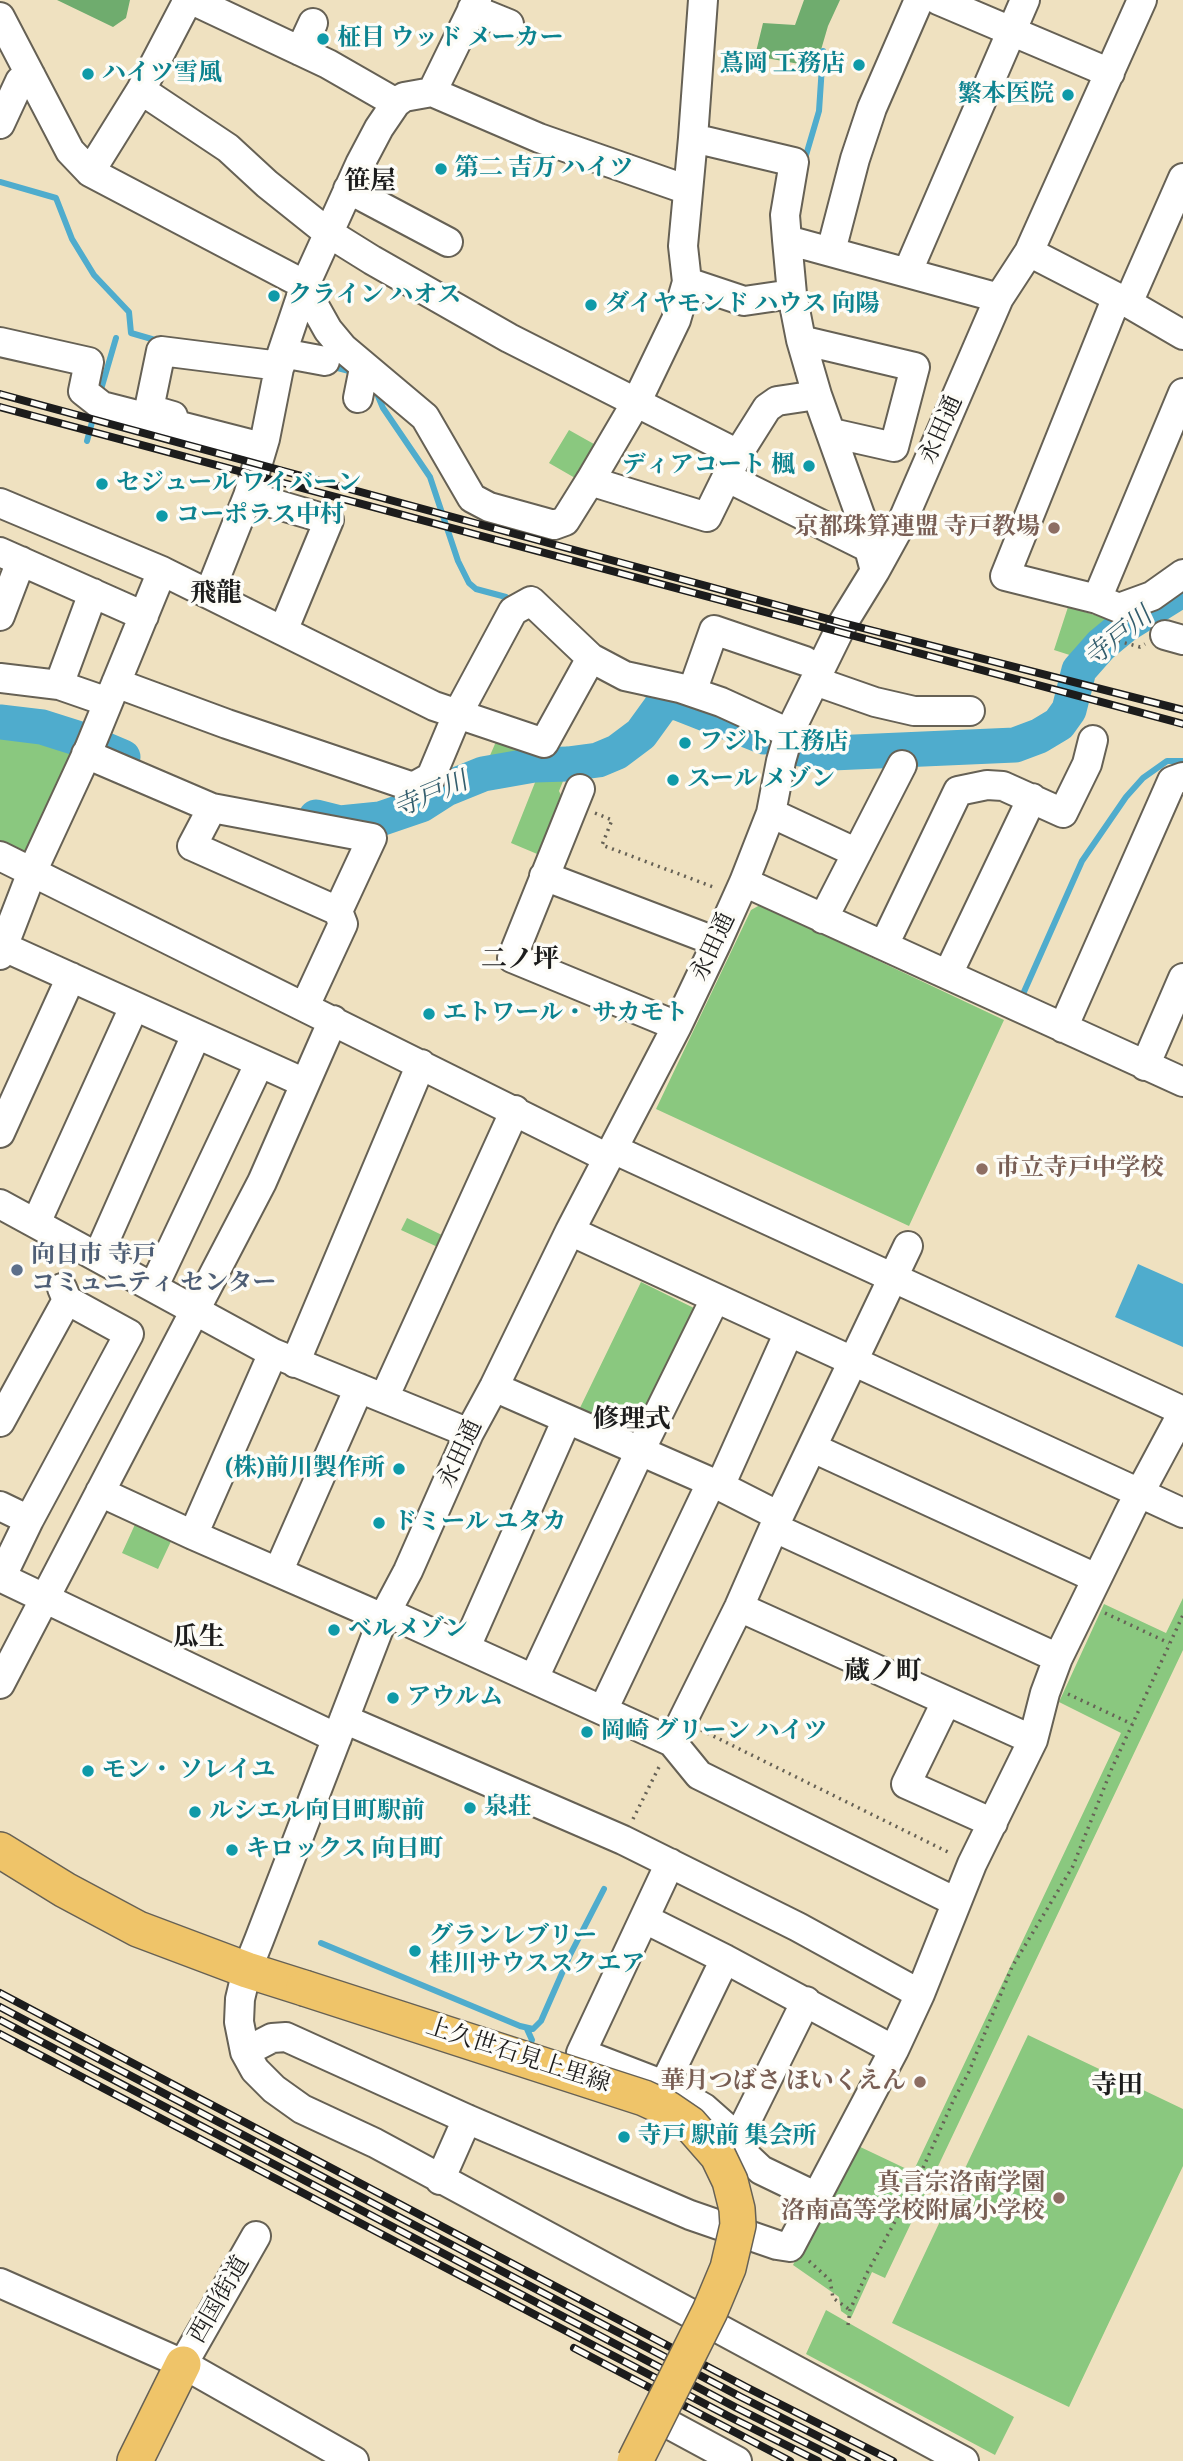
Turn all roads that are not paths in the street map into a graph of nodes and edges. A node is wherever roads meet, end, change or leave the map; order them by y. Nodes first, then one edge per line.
1 (190, 0) edge
2 (703, 0) edge
3 (919, 0) edge
4 (939, 0) edge
5 (1026, 0) edge
6 (1142, 0) edge
7 (474, 5) edge
8 (313, 23) dead end
9 (509, 24) dead end
10 (4, 26) edge
11 (1012, 30) junction
12 (300, 51) junction
13 (1110, 73) junction
14 (30, 76) junction
15 (141, 90) junction
16 (432, 92) junction
17 (396, 103) junction
18 (0, 124) edge
19 (692, 138) junction
20 (90, 172) junction
21 (1183, 178) edge
22 (348, 189) junction
23 (688, 190) junction
24 (327, 232) junction
25 (787, 240) junction
26 (448, 242) dead end
27 (831, 251) junction
28 (1029, 251) junction
29 (908, 271) junction
30 (687, 282) junction
31 (305, 285) junction
32 (792, 294) junction
33 (999, 298) junction
34 (1123, 300) junction
35 (1183, 335) edge
36 (801, 340) junction
37 (0, 342) edge
38 (281, 359) junction
39 (325, 361) dead end
40 (364, 368) junction
41 (1183, 393) edge
42 (817, 395) junction
43 (358, 398) dead end
44 (636, 401) junction
45 (832, 433) junction
46 (264, 443) junction
47 (733, 466) junction
48 (590, 481) junction
49 (248, 496) junction
50 (0, 503) edge
51 (11, 556) edge
52 (872, 559) junction
53 (162, 571) junction
54 (1183, 574) edge
55 (93, 593) junction
56 (209, 594) junction
57 (1097, 599) junction
58 (0, 616) edge
59 (144, 616) junction
60 (283, 631) junction
61 (590, 658) junction
62 (810, 671) junction
63 (0, 678) edge
64 (59, 685) junction
65 (692, 692) junction
66 (112, 693) junction
67 (970, 711) dead end
68 (457, 715) junction
69 (789, 733) junction
70 (1093, 740) dead end
71 (90, 745) junction
72 (902, 765) dead end
73 (1183, 777) edge
74 (577, 796) road end
75 (1032, 798) junction
76 (212, 808) junction
77 (771, 813) junction
78 (857, 853) junction
79 (0, 856) edge
80 (32, 872) junction
81 (544, 876) junction
82 (734, 887) junction
83 (338, 911) junction
84 (823, 919) junction
85 (717, 942) junction
86 (884, 945) junction
87 (2, 951) edge
88 (948, 974) junction
89 (71, 977) junction
90 (1183, 978) edge
91 (305, 1006) junction
92 (134, 1007) junction
93 (333, 1020) junction
94 (677, 1026) junction
95 (1063, 1028) junction
96 (196, 1035) junction
97 (259, 1064) junction
98 (421, 1064) junction
99 (1145, 1066) junction
100 (1183, 1082) edge
101 (305, 1083) junction
102 (515, 1110) junction
103 (0, 1133) edge
104 (610, 1153) junction
105 (2, 1211) edge
106 (36, 1223) junction
107 (570, 1231) junction
108 (908, 1246) dead end
109 (97, 1256) junction
110 (893, 1278) junction
111 (154, 1286) junction
112 (715, 1299) junction
113 (194, 1309) junction
114 (789, 1332) junction
115 (284, 1358) junction
116 (854, 1361) junction
117 (494, 1387) junction
118 (371, 1393) junction
119 (567, 1419) junction
120 (0, 1422) edge
121 (1180, 1425) edge
122 (469, 1433) junction
123 (813, 1448) junction
124 (640, 1451) junction
125 (715, 1485) junction
126 (100, 1492) junction
127 (1139, 1494) junction
128 (0, 1506) edge
129 (1183, 1513) edge
130 (29, 1520) junction
131 (777, 1522) junction
132 (193, 1535) junction
133 (278, 1572) junction
134 (1, 1578) edge
135 (1096, 1578) junction
136 (47, 1598) junction
137 (739, 1607) junction
138 (385, 1615) junction
139 (466, 1647) junction
140 (1058, 1658) junction
141 (3, 1670) edge
142 (534, 1678) junction
143 (946, 1702) junction
144 (603, 1710) junction
145 (341, 1728) junction
146 (677, 1732) junction
147 (1033, 1740) junction
148 (993, 1823) junction
149 (0, 1850) edge
150 (670, 1863) junction
151 (956, 1902) junction
152 (645, 1919) junction
153 (725, 1959) junction
154 (247, 1970) junction
155 (920, 1994) junction
156 (806, 2001) junction
157 (894, 2050) junction
158 (245, 2052) junction
159 (664, 2085) junction
160 (467, 2119) junction
161 (738, 2138) junction
162 (440, 2180) junction
163 (817, 2197) junction
164 (256, 2236) dead end
165 (0, 2283) edge
166 (183, 2364) junction
167 (671, 2426) dead end
168 (135, 2461) edge
169 (354, 2461) edge
170 (635, 2461) edge
171 (737, 2461) edge
172 (964, 2461) edge

1 - 12 street
1 - 15 street
2 - 19 street
3 - 27 street
4 - 11 street
5 - 11 street
6 - 13 street, 永田通
7 - 9 street
7 - 16 street
8 - 12 street
10 - 14 street
11 - 13 street
11 - 29 street
12 - 17 street
13 - 28 street, 永田通
14 - 18 street
14 - 20 street
15 - 20 street
15 - 24 street
16 - 17 street
16 - 23 street
17 - 22 street
19 - 23 street
19 - 25 street
20 - 31 street
21 - 34 street
22 - 24 street
22 - 26 street
23 - 30 street
24 - 31 street
24 - 44 street
25 - 27 street
25 - 32 street
27 - 29 street
28 - 33 street, 永田通
28 - 34 street
29 - 33 street
30 - 32 street
30 - 44 street
31 - 38 street
31 - 40 street
32 - 36 street
33 - 52 street, 永田通
34 - 35 street
34 - 57 street
36 - 42 street
36 - 45 street
37 - 46 street
38 - 39 street
38 - 46 street
38 - 46 street
40 - 43 street
40 - 48 street
41 - 57 street
42 - 45 street
42 - 47 street
44 - 47 street
44 - 48 street
45 - 52 street
46 - 49 street
47 - 48 street
47 - 52 street
49 - 56 street
49 - 60 street
50 - 53 street
51 - 55 street
51 - 58 street
52 - 62 street, 永田通
53 - 56 street
53 - 59 street
54 - 57 street
55 - 59 street
55 - 64 street
56 - 60 street
59 - 66 street
60 - 68 street
61 - 65 street
61 - 68 street
61 - 68 street
62 - 65 street
62 - 67 street
62 - 69 street, 永田通
63 - 64 street
64 - 66 street
65 - 69 street
66 - 68 street
66 - 71 street
69 - 77 street, 永田通
70 - 75 street
71 - 76 street
71 - 80 street
72 - 78 street
73 - 95 street
74 - 81 street
75 - 86 street
75 - 88 street
76 - 83 street
76 - 83 street
77 - 78 street
77 - 82 street, 永田通
78 - 84 street
79 - 80 street
80 - 87 street
80 - 91 street
81 - 85 street
81 - 94 street
82 - 84 street
82 - 85 street, 永田通
83 - 91 street
84 - 86 street
85 - 94 street, 永田通
86 - 88 street
87 - 89 street
88 - 95 street
89 - 92 street
89 - 103 street
90 - 99 street
91 - 93 street
92 - 96 street
92 - 106 street
93 - 98 street
93 - 101 street
94 - 104 street, 永田通
95 - 99 street
96 - 97 street
96 - 109 street
97 - 101 street
97 - 111 street
98 - 102 street
98 - 115 street
99 - 100 street
101 - 113 street
102 - 104 street
102 - 118 street
104 - 107 street, 永田通
104 - 110 street
105 - 106 street
106 - 109 street
107 - 112 street
107 - 117 street, 永田通
108 - 110 street
109 - 111 street
110 - 116 street
110 - 121 street
111 - 113 street
112 - 114 street
112 - 124 street
113 - 115 street
113 - 126 street
114 - 116 street
114 - 125 street
115 - 118 street
115 - 132 street
116 - 123 street
116 - 127 street
117 - 119 street
117 - 122 street, 永田通
118 - 122 street
118 - 133 street
119 - 124 street
119 - 139 street
120 - 130 street
121 - 127 street
122 - 138 street, 永田通
123 - 131 street
123 - 135 street
124 - 125 street
124 - 142 street
125 - 131 street
125 - 144 street
126 - 132 street
126 - 136 street
127 - 129 street
127 - 135 street
128 - 130 street
130 - 134 street
131 - 137 street
131 - 140 street
132 - 133 street
133 - 138 street
134 - 136 street
135 - 140 street
136 - 141 street
136 - 145 street
137 - 143 street
137 - 146 street
138 - 139 street
138 - 145 street, 永田通
139 - 142 street
140 - 147 street
142 - 144 street
143 - 147 street
143 - 148 street
144 - 146 street
145 - 150 street
145 - 154 street, 永田通
146 - 151 street
147 - 148 street
148 - 151 street
149 - 154 main road, 上久世石見上里線
150 - 152 street
150 - 155 street
151 - 155 street
152 - 153 street
152 - 159 street
153 - 156 street
153 - 159 street
154 - 158 street, 永田通
154 - 170 main road, 上久世石見上里線, bridge
155 - 157 street
156 - 157 street
156 - 161 street
157 - 163 street
158 - 160 street
158 - 162 street
159 - 161 street
160 - 162 street
160 - 163 street
161 - 163 street
162 - 172 street
164 - 166 street, 西国街道
165 - 166 street
166 - 168 main road
166 - 169 street
167 - 171 street

